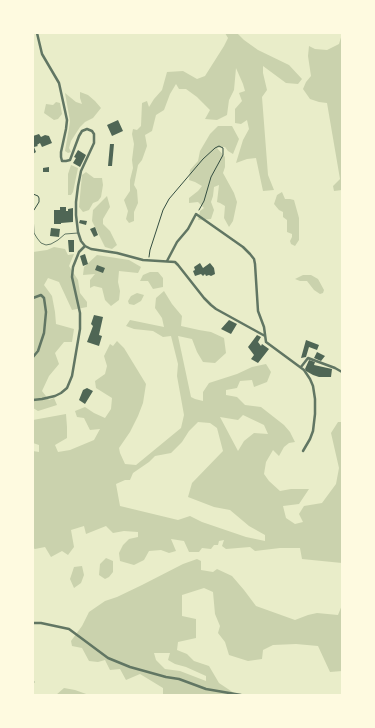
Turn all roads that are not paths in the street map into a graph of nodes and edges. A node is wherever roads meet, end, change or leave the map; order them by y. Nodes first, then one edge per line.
1 (38, 33) edge
2 (33, 214) edge
3 (78, 232) junction
4 (84, 246) junction
5 (167, 261) junction
6 (33, 298) edge
7 (266, 336) junction
8 (33, 357) edge
9 (301, 367) junction
10 (342, 372) edge
11 (33, 400) edge
12 (303, 451) dead end
13 (33, 623) edge
14 (241, 695) edge

1 - 3 street
2 - 3 lane
3 - 4 street
4 - 5 street
4 - 11 street
5 - 7 street
5 - 7 street
6 - 8 street
7 - 9 street
9 - 10 street
9 - 12 street
13 - 14 street

